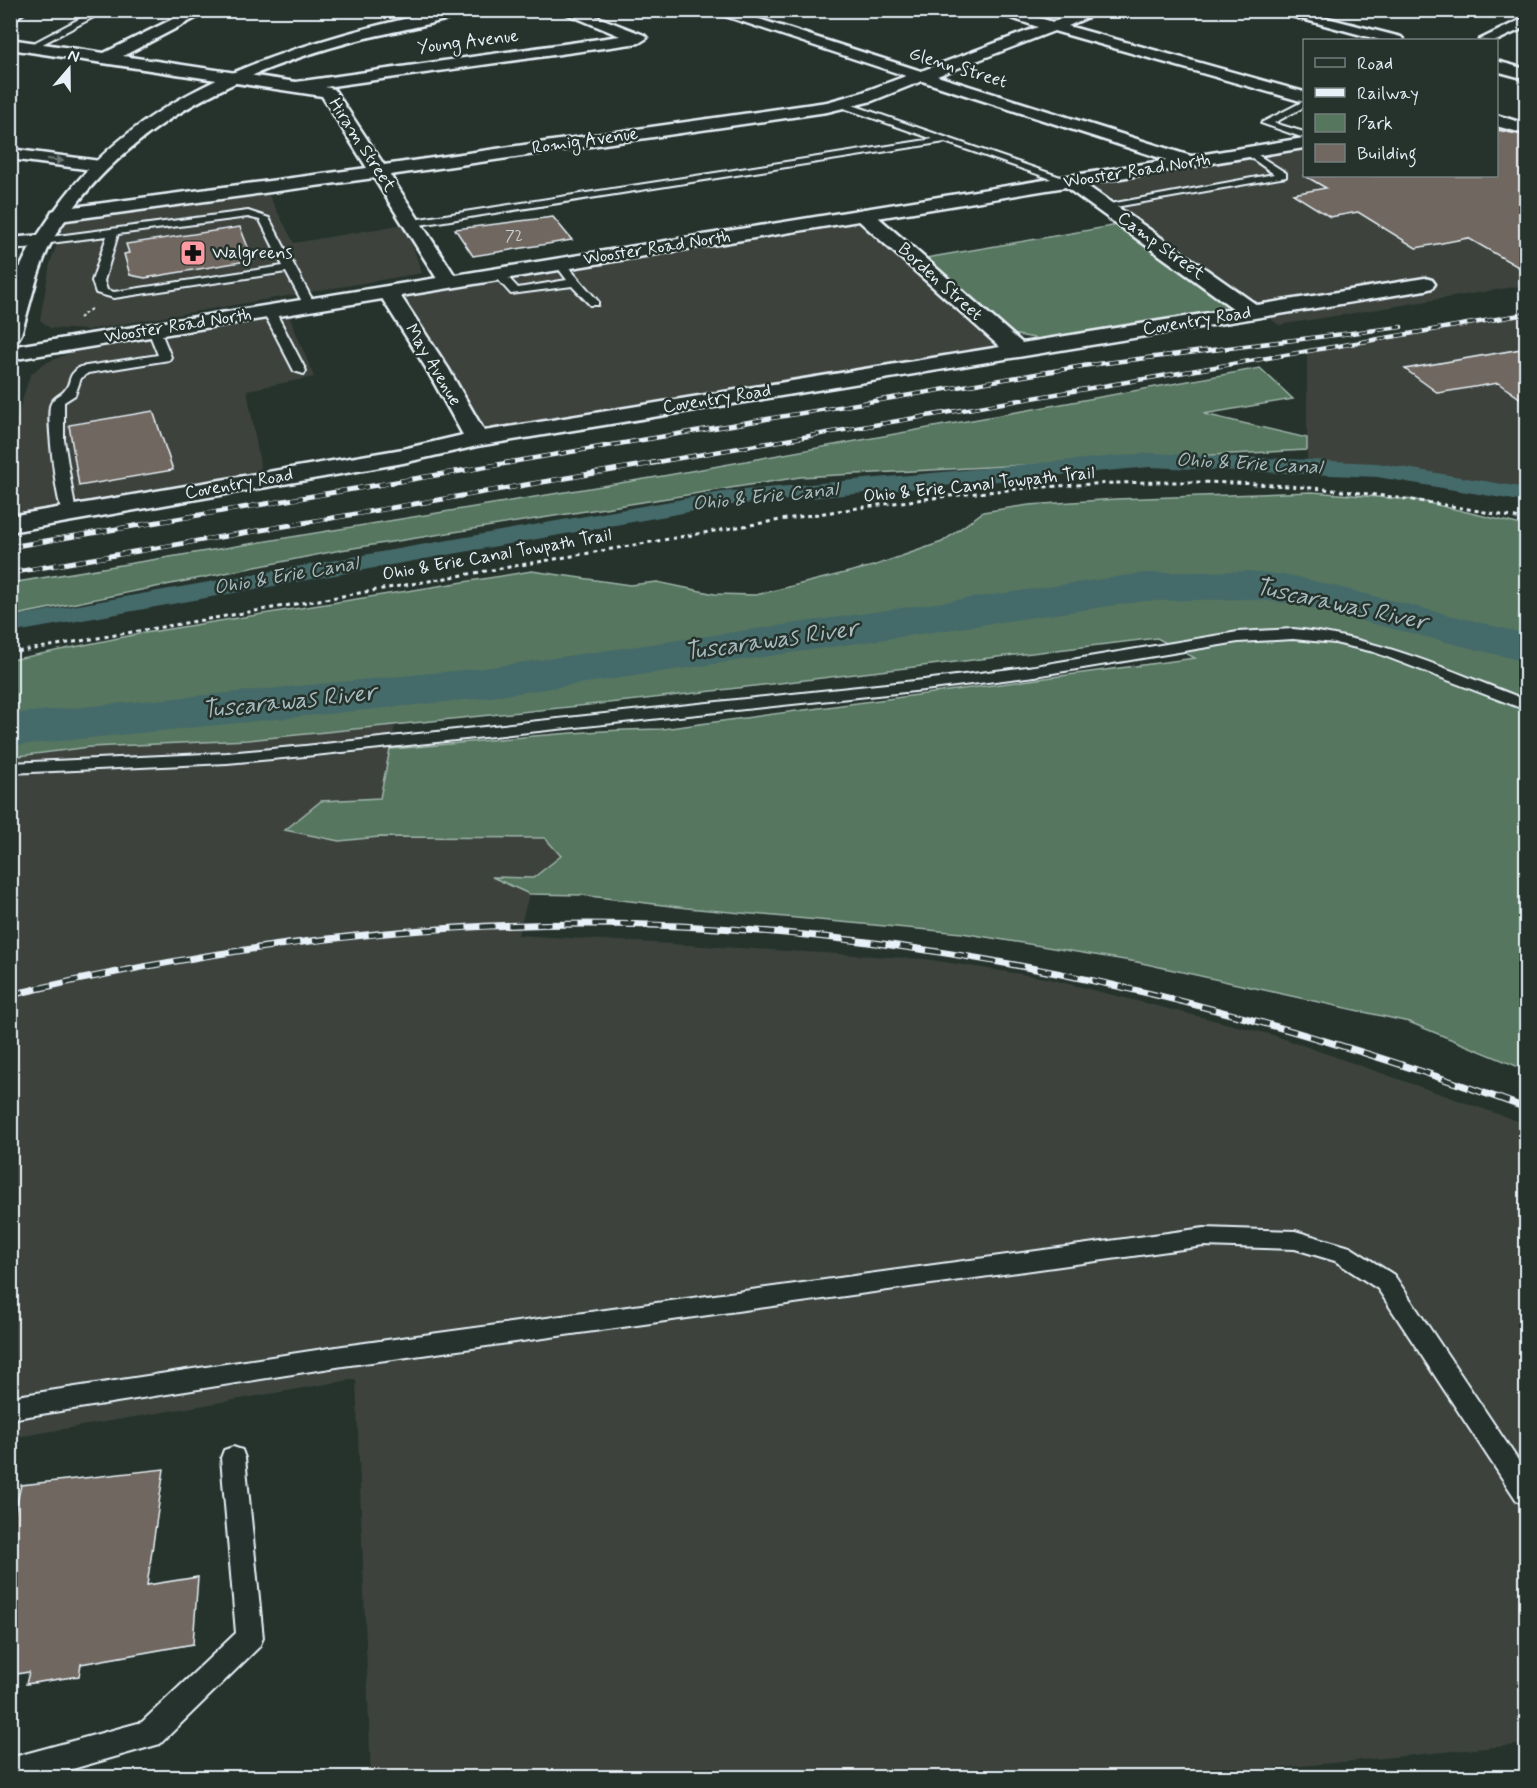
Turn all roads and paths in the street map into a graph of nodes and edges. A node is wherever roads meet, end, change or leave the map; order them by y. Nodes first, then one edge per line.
1 (21, 10) edge
2 (103, 10) edge
3 (204, 10) edge
4 (464, 10) edge
5 (565, 10) edge
6 (714, 10) edge
7 (995, 10) edge
8 (1097, 10) edge
9 (1276, 10) edge
10 (10, 18) edge
11 (1527, 21) edge
12 (1052, 27) junction
13 (1392, 39) edge
14 (1489, 39) edge
15 (10, 44) edge
16 (30, 47) junction
17 (107, 58) junction
18 (1498, 66) edge
19 (1527, 74) edge
20 (918, 75) junction
21 (230, 77) junction
22 (295, 87) junction
23 (1303, 96) edge
24 (841, 104) junction
25 (1303, 105) edge
26 (1525, 111) edge
27 (1498, 114) edge
28 (1498, 120) edge
29 (1527, 129) edge
30 (1303, 134) edge
31 (943, 140) junction
32 (1303, 143) edge
33 (1250, 153) junction
34 (10, 154) edge
35 (1191, 162) junction
36 (100, 166) junction
37 (377, 171) junction
38 (1070, 182) junction
39 (1104, 206) junction
40 (58, 215) junction
41 (864, 215) junction
42 (413, 223) junction
43 (113, 232) junction
44 (42, 241) junction
45 (10, 244) edge
46 (560, 264) junction
47 (290, 268) junction
48 (33, 269) junction
49 (10, 271) edge
50 (500, 274) junction
51 (449, 282) junction
52 (575, 282) junction
53 (1425, 284) dead end
54 (388, 292) junction
55 (111, 294) junction
56 (594, 303) dead end
57 (16, 304) edge
58 (309, 305) junction
59 (269, 311) junction
60 (1251, 311) junction
61 (75, 321) dead end
62 (154, 330) junction
63 (10, 333) edge
64 (1015, 349) junction
65 (10, 354) edge
66 (300, 371) dead end
67 (477, 439) junction
68 (69, 514) junction
69 (1527, 520) edge
70 (10, 524) edge
71 (10, 653) edge
72 (1527, 705) edge
73 (10, 768) edge
74 (10, 1408) edge
75 (233, 1458) dead end
76 (1527, 1493) edge
77 (10, 1772) edge

1 - 10 street
2 - 16 lane
3 - 17 street
4 - 21 street
5 - 22 street, Young Avenue
6 - 20 street, Glenn Street
7 - 12 street
8 - 12 street, Romig Avenue
9 - 13 street
11 - 14 street
12 - 20 street, Romig Avenue
12 - 23 street
15 - 16 street, Hiram Street
16 - 17 street, Hiram Street
17 - 21 street, Hiram Street
18 - 19 street
20 - 24 street, Romig Avenue
20 - 35 street, Glenn Street
21 - 22 street, Hiram Street
21 - 36 street
22 - 37 street, Hiram Street
24 - 31 lane
24 - 37 street, Romig Avenue
25 - 30 lane
26 - 27 street
28 - 29 street
31 - 38 lane
31 - 42 lane
32 - 33 street, Wooster Road North
33 - 35 street, Wooster Road North
33 - 39 lane
34 -> 36 street
35 - 38 street, Wooster Road North
36 - 40 street
37 - 40 street, Romig Avenue
37 - 42 street, Hiram Street
38 - 39 street, Camp Street
38 - 41 street, Wooster Road North
39 - 60 street, Camp Street
40 - 44 street
41 - 46 street, Wooster Road North
41 - 64 street, Borden Street
42 - 51 street, Hiram Street
43 - 44 lane
43 - 47 lane
43 - 55 lane
44 - 45 street
44 - 48 street
46 - 50 street, Wooster Road North
46 - 52 lane
47 - 55 lane
47 - 58 lane
48 - 49 lane
48 - 57 street
50 - 51 street, Wooster Road North
50 - 52 lane
51 - 54 street, Wooster Road North
52 - 56 lane
53 - 60 street, Coventry Road
54 - 58 street, Wooster Road North
54 - 67 street, May Avenue
55 - 61 path
57 - 63 street
58 - 59 street, Wooster Road North
59 - 62 street, Wooster Road North
59 - 66 lane
60 - 64 street, Coventry Road
62 - 65 street, Wooster Road North
62 - 68 lane
64 - 67 street, Coventry Road
67 - 68 street, Coventry Road
68 - 70 street, Coventry Road
69 - 71 path, Ohio & Erie Canal Towpath Trail
72 - 73 lane
74 - 76 lane
75 - 77 lane

